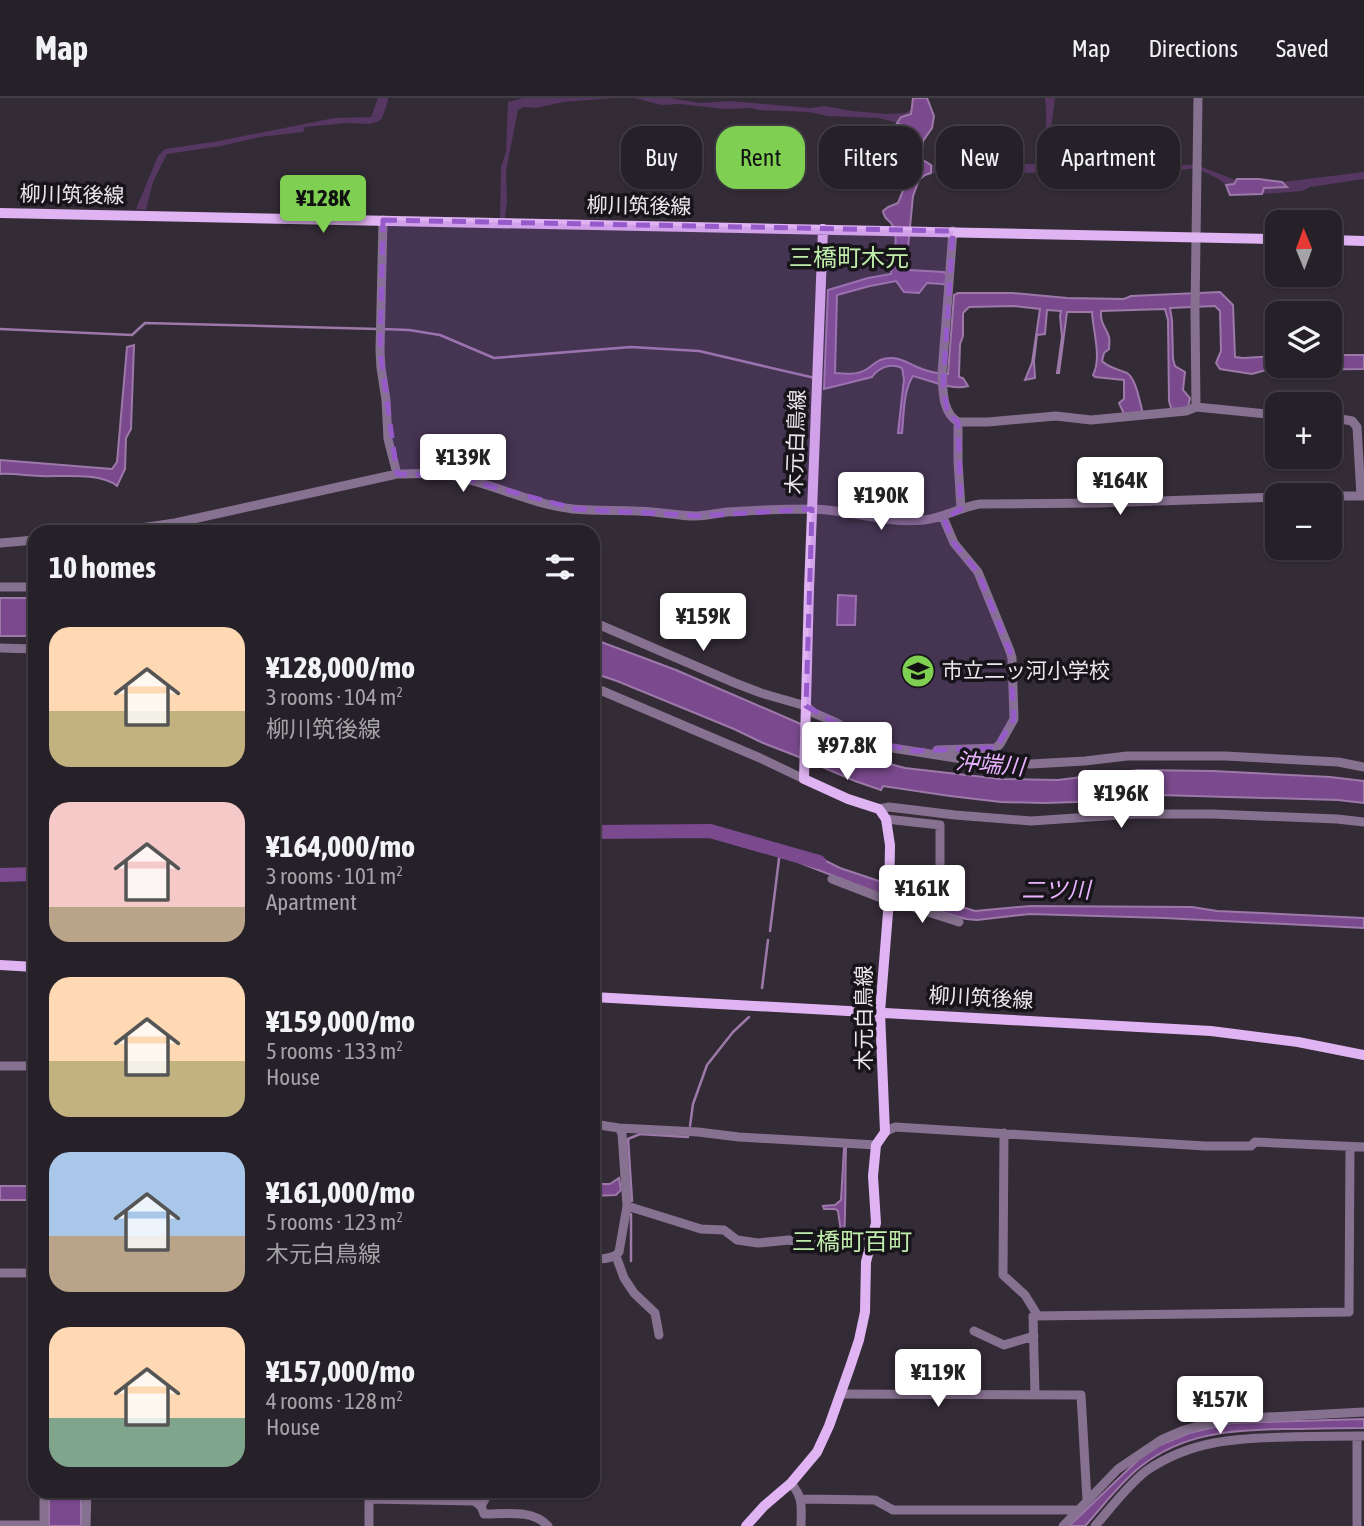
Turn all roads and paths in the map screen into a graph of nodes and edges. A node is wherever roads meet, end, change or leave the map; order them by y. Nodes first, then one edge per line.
1 (1199, 98) edge
2 (0, 213) edge
3 (383, 220) junction
4 (823, 229) junction
5 (953, 231) junction
6 (1196, 237) junction
7 (1265, 239) edge
8 (1342, 240) edge
9 (1364, 241) edge
10 (1196, 407) junction
11 (1265, 414) edge
12 (1342, 419) edge
13 (958, 422) junction
14 (397, 474) junction
15 (1342, 496) edge
16 (1362, 496) edge
17 (1265, 497) edge
18 (812, 509) junction
19 (958, 510) junction
20 (944, 516) junction
21 (162, 525) edge
22 (28, 541) edge
23 (0, 543) edge
24 (0, 587) edge
25 (28, 587) edge
26 (600, 625) edge
27 (0, 648) edge
28 (28, 649) edge
29 (600, 690) edge
30 (806, 710) junction
31 (915, 751) junction
32 (1364, 767) edge
33 (804, 775) junction
34 (879, 809) junction
35 (886, 819) junction
36 (1364, 822) edge
37 (832, 879) dead end
38 (940, 895) dead end
39 (889, 900) junction
40 (959, 922) dead end
41 (0, 965) edge
42 (28, 967) edge
43 (600, 997) edge
44 (880, 1012) junction
45 (1364, 1055) edge
46 (0, 1066) edge
47 (28, 1066) edge
48 (600, 1125) edge
49 (619, 1128) junction
50 (885, 1132) junction
51 (1004, 1133) junction
52 (876, 1145) junction
53 (1350, 1147) junction
54 (1364, 1147) edge
55 (627, 1206) junction
56 (872, 1236) junction
57 (616, 1255) junction
58 (600, 1259) edge
59 (0, 1273) edge
60 (28, 1273) edge
61 (1038, 1316) junction
62 (974, 1331) dead end
63 (659, 1335) dead end
64 (1034, 1336) junction
65 (840, 1394) junction
66 (1035, 1394) junction
67 (1364, 1412) edge
68 (1361, 1436) edge
69 (791, 1483) junction
70 (44, 1498) edge
71 (87, 1498) edge
72 (367, 1498) edge
73 (431, 1498) edge
74 (485, 1498) edge
75 (801, 1499) junction
76 (1087, 1500) junction
77 (481, 1506) junction
78 (1078, 1510) junction
79 (0, 1525) edge
80 (44, 1525) edge
81 (86, 1526) edge
82 (369, 1526) edge
83 (548, 1526) edge
84 (746, 1526) edge
85 (801, 1526) edge
86 (1063, 1526) edge
87 (1095, 1526) edge
88 (1357, 1526) edge

1 - 6 street
2 - 3 main road, 柳川筑後線
3 - 4 main road, 柳川筑後線
3 - 14 street
4 - 5 main road, 柳川筑後線
4 - 18 main road, 木元白鳥線
5 - 6 main road, 柳川筑後線
5 - 13 street
6 - 7 main road, 柳川筑後線
6 - 10 street
8 - 9 main road
10 - 11 street
10 - 13 street
12 - 16 street
13 - 19 street
14 - 18 street
14 - 21 street
15 - 16 street
17 - 19 street
18 - 20 street
18 - 30 main road, 木元白鳥線
19 - 20 street
20 - 31 street
22 - 23 street
24 - 25 street
26 - 30 street
27 - 28 street
29 - 33 street
30 - 31 street
30 - 33 main road, 木元白鳥線
31 - 32 street
33 - 34 main road
34 - 35 main road, 木元白鳥線
34 - 36 street
35 - 38 street
35 - 39 main road, 木元白鳥線
37 - 39 street
39 - 40 street
39 - 44 main road, 木元白鳥線
41 - 42 main road
43 - 44 main road, 柳川筑後線
44 - 45 main road, 柳川筑後線
44 - 50 main road, 木元白鳥線
46 - 47 street
48 - 49 street
49 - 52 street
49 - 55 street
50 - 51 street
50 - 52 main road
51 - 53 street
51 - 61 street
52 - 56 main road
53 - 54 street
53 - 61 street
55 - 56 street
55 - 57 street
56 - 65 main road
57 - 58 street
57 - 63 street
59 - 60 street
61 - 64 street
62 - 64 street
64 - 66 street
65 - 66 street
65 - 69 main road
66 - 76 street
67 - 76 street
68 - 87 street
68 - 88 street
69 - 75 street
69 - 84 main road
70 - 80 street
71 - 81 street
72 - 82 street
73 - 77 street
74 - 77 street
75 - 78 street
75 - 85 street
76 - 78 street
77 - 83 street
78 - 86 street
79 - 80 street

